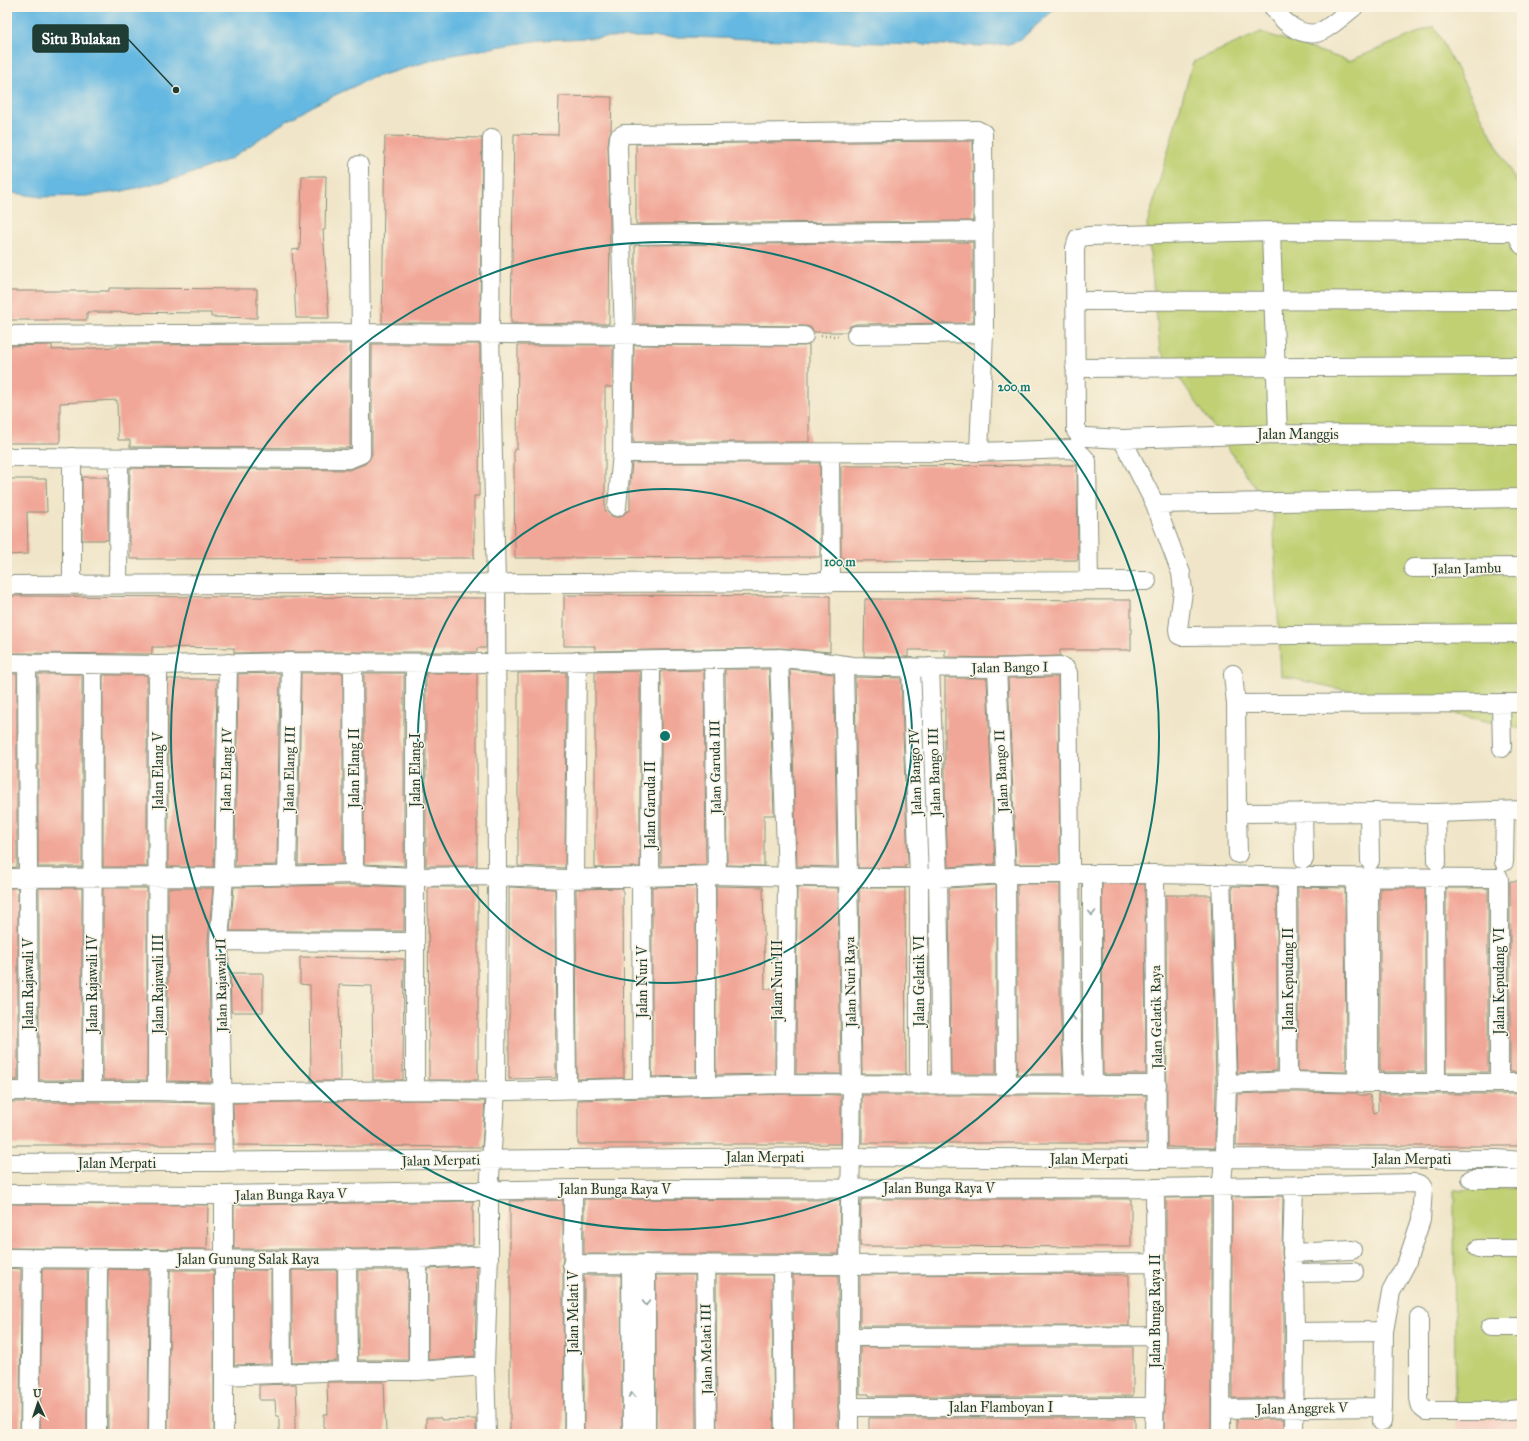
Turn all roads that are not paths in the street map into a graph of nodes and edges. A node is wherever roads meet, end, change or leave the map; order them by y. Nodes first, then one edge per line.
1 (1273, 7) edge
2 (1354, 7) edge
3 (492, 138) dead end
4 (359, 165) dead end
5 (984, 231) junction
6 (1271, 231) junction
7 (621, 235) junction
8 (1522, 244) edge
9 (1274, 300) junction
10 (1522, 300) edge
11 (1075, 302) junction
12 (362, 332) junction
13 (490, 333) junction
14 (984, 333) junction
15 (856, 335) road end
16 (7, 336) edge
17 (624, 336) junction
18 (804, 336) road end
19 (1522, 366) edge
20 (1275, 367) junction
21 (1075, 368) junction
22 (1278, 434) junction
23 (1522, 435) edge
24 (1122, 439) junction
25 (830, 452) junction
26 (979, 452) junction
27 (622, 453) junction
28 (7, 457) edge
29 (72, 457) junction
30 (119, 458) junction
31 (1522, 498) edge
32 (1155, 504) junction
33 (617, 507) dead end
34 (1522, 567) edge
35 (1413, 568) dead end
36 (1088, 581) junction
37 (1147, 581) dead end
38 (496, 582) junction
39 (831, 583) junction
40 (118, 584) junction
41 (7, 585) edge
42 (72, 585) junction
43 (1522, 633) edge
44 (779, 658) junction
45 (714, 659) junction
46 (651, 660) junction
47 (577, 661) junction
48 (291, 662) junction
49 (353, 662) junction
50 (7, 663) edge
51 (27, 663) junction
52 (228, 663) junction
53 (415, 663) junction
54 (495, 663) junction
55 (93, 664) junction
56 (158, 665) junction
57 (844, 665) junction
58 (911, 667) junction
59 (930, 667) junction
60 (997, 668) junction
61 (1233, 674) dead end
62 (1501, 703) junction
63 (1522, 703) edge
64 (1236, 704) junction
65 (1502, 748) dead end
66 (1513, 811) edge
67 (1303, 812) junction
68 (1369, 812) junction
69 (1436, 813) junction
70 (1236, 814) junction
71 (1238, 854) dead end
72 (1304, 859) dead end
73 (1436, 870) junction
74 (1501, 870) junction
75 (1365, 872) junction
76 (354, 874) junction
77 (1006, 874) junction
78 (1092, 874) junction
79 (1154, 874) junction
80 (711, 875) junction
81 (1071, 875) junction
82 (1221, 875) junction
83 (497, 876) junction
84 (782, 876) junction
85 (27, 877) junction
86 (92, 877) junction
87 (158, 877) junction
88 (287, 877) junction
89 (416, 877) junction
90 (641, 877) junction
91 (919, 877) junction
92 (1288, 877) junction
93 (7, 878) edge
94 (224, 878) junction
95 (847, 878) junction
96 (938, 878) junction
97 (570, 879) junction
98 (219, 941) junction
99 (414, 942) junction
100 (1092, 1041) junction
101 (1072, 1042) junction
102 (1288, 1081) junction
103 (1363, 1083) junction
104 (1522, 1083) edge
105 (1093, 1084) junction
106 (1227, 1084) junction
107 (1436, 1084) junction
108 (1499, 1084) junction
109 (781, 1085) junction
110 (852, 1085) junction
111 (918, 1085) junction
112 (941, 1085) junction
113 (1007, 1085) junction
114 (1074, 1085) junction
115 (1156, 1085) junction
116 (706, 1086) junction
117 (637, 1088) junction
118 (567, 1089) junction
119 (415, 1090) junction
120 (7, 1091) edge
121 (92, 1091) junction
122 (158, 1091) junction
123 (496, 1091) junction
124 (29, 1092) junction
125 (223, 1093) junction
126 (850, 1157) junction
127 (1225, 1158) junction
128 (490, 1159) junction
129 (1157, 1159) junction
130 (1522, 1161) edge
131 (224, 1162) junction
132 (7, 1163) edge
133 (1471, 1179) dead end
134 (1522, 1179) edge
135 (1222, 1186) junction
136 (1294, 1186) junction
137 (851, 1188) junction
138 (1155, 1188) junction
139 (573, 1189) junction
140 (489, 1191) junction
141 (7, 1194) edge
142 (224, 1195) junction
143 (1478, 1249) dead end
144 (1522, 1249) edge
145 (1352, 1250) dead end
146 (1292, 1252) junction
147 (489, 1256) junction
148 (7, 1258) edge
149 (347, 1258) junction
150 (32, 1259) junction
151 (98, 1259) junction
152 (160, 1259) junction
153 (418, 1259) junction
154 (224, 1260) junction
155 (280, 1260) junction
156 (1155, 1263) junction
157 (572, 1264) junction
158 (638, 1264) junction
159 (705, 1264) junction
160 (777, 1264) junction
161 (849, 1265) junction
162 (1354, 1272) dead end
163 (1294, 1273) junction
164 (1419, 1317) dead end
165 (1490, 1327) dead end
166 (1522, 1327) edge
167 (1384, 1331) junction
168 (1296, 1332) junction
169 (1156, 1336) junction
170 (849, 1337) junction
171 (639, 1340) junction
172 (486, 1366) junction
173 (418, 1370) junction
174 (348, 1372) junction
175 (282, 1374) junction
176 (224, 1376) junction
177 (848, 1407) junction
178 (1155, 1407) junction
179 (1295, 1409) junction
180 (1522, 1409) edge
181 (1221, 1410) junction
182 (30, 1434) edge
183 (97, 1434) edge
184 (158, 1434) edge
185 (224, 1434) edge
186 (487, 1434) edge
187 (574, 1434) edge
188 (632, 1434) edge
189 (646, 1434) edge
190 (707, 1434) edge
191 (773, 1434) edge
192 (784, 1434) edge
193 (848, 1434) edge
194 (1154, 1434) edge
195 (1221, 1434) edge
196 (1294, 1434) edge

1 - 2 street
3 - 13 street
4 - 12 street
5 - 7 street
5 - 7 street
5 - 14 street
6 - 8 street
6 - 9 street
6 - 11 street
7 - 17 street
9 - 10 street
9 - 11 street
9 - 20 street
11 - 21 street
12 - 13 street
12 - 16 street
12 - 30 street
13 - 17 street
13 - 38 street
14 - 15 street
14 - 26 street
17 - 18 street
17 - 27 street
19 - 20 street
20 - 21 street
20 - 22 street
21 - 24 street, Jalan Manggis
22 - 23 street, Jalan Manggis
22 - 24 street, Jalan Manggis
24 - 32 street
25 - 26 street
25 - 27 street
25 - 39 street
26 - 36 street
27 - 33 street
28 - 29 street
29 - 30 street
29 - 42 street
30 - 40 street
31 - 32 street
32 - 43 street
34 - 35 street, Jalan Jambu
36 - 37 street
36 - 39 street
38 - 39 street
38 - 40 street
38 - 54 street
40 - 42 street
41 - 42 street
44 - 45 street, Jalan Bango I
44 - 57 street, Jalan Bango I
44 - 84 street, Jalan Nuri III
45 - 46 street, Jalan Bango I
45 - 80 street, Jalan Garuda III
46 - 47 street, Jalan Bango I
46 - 90 street, Jalan Garuda II
47 - 54 street, Jalan Bango I
47 - 97 street
48 - 49 street, Jalan Bango I
48 - 52 street, Jalan Bango I
48 - 88 street, Jalan Elang III
49 - 53 street, Jalan Bango I
49 - 76 street, Jalan Elang II
50 - 51 street, Jalan Bango I
51 - 55 street, Jalan Bango I
51 - 85 street, Jalan Rajawali V
52 - 56 street, Jalan Bango I
52 - 94 street, Jalan Elang IV
53 - 54 street, Jalan Bango I
53 - 89 street, Jalan Elang I
54 - 83 street
55 - 56 street, Jalan Bango I
55 - 86 street, Jalan Rajawali IV
56 - 87 street, Jalan Elang V
57 - 58 street, Jalan Bango I
57 - 95 street, Jalan Nuri Raya
58 - 59 street, Jalan Bango I
58 - 91 street, Jalan Bango IV
59 - 60 street, Jalan Bango I
59 - 96 street, Jalan Bango III
60 - 77 street, Jalan Bango II
60 - 81 street, Jalan Bango I
61 - 64 street
62 - 63 street
62 - 64 street
62 - 65 street
64 - 70 street
66 - 69 street
66 - 74 street, Jalan Kepudang VI
67 - 68 street
67 - 70 street
67 - 72 street
68 - 69 street
68 - 75 street
69 - 73 street
70 - 71 street
73 - 74 street
73 - 75 street
73 - 107 street
74 - 108 street, Jalan Kepudang VI
75 - 92 street
75 - 103 street
76 - 88 street
76 - 89 street
77 - 81 street
77 - 96 street
77 - 113 street, Jalan Bango II
78 - 79 street
78 - 81 street
78 -> 100 street
79 - 82 street
79 - 115 street, Jalan Gelatik Raya
80 - 84 street
80 - 90 street
80 - 116 street, Jalan Garuda III
101 -> 81 street, Jalan Bango I
82 - 92 street
82 - 106 street
83 - 89 street
83 - 97 street
83 - 123 street
84 - 95 street
84 - 109 street, Jalan Nuri III
85 - 86 street
85 - 93 street
85 - 124 street, Jalan Rajawali V
86 - 87 street
86 - 121 street, Jalan Rajawali IV
87 - 94 street
87 - 122 street, Jalan Rajawali III
88 - 94 street
89 - 99 street, Jalan Elang I
90 - 97 street
90 - 117 street, Jalan Garuda II
91 - 95 street
91 - 96 street
91 - 111 street, Jalan Gelatik VI
92 - 102 street, Jalan Kepudang II
94 - 98 street, Jalan Rajawali II
95 - 110 street, Jalan Nuri Raya
96 - 112 street, Jalan Bango III
97 - 118 street
98 - 99 street
98 - 125 street, Jalan Rajawali II
99 - 119 street, Jalan Elang I
100 - 101 street
100 - 105 street
101 - 114 street, Jalan Bango I
102 - 103 street
102 - 106 street
103 - 107 street
104 - 108 street
105 - 114 street
105 - 115 street
106 - 127 street
107 - 108 street
109 - 110 street
109 - 116 street
110 - 111 street
110 - 126 street, Jalan Nuri Raya
111 - 112 street
112 - 113 street
113 - 114 street
115 - 129 street, Jalan Gelatik Raya
116 - 117 street
117 - 118 street
118 - 123 street
119 - 123 street
119 - 125 street
120 - 124 street
121 - 122 street
121 - 124 street
122 - 125 street
123 - 128 street
125 - 131 street, Jalan Rajawali II
126 - 128 street, Jalan Merpati
126 - 129 street, Jalan Merpati
126 - 137 street, Jalan Nuri Raya
127 - 129 street, Jalan Merpati
127 - 130 street, Jalan Merpati
127 - 135 street
128 - 131 street, Jalan Merpati
128 - 140 street
131 - 132 street, Jalan Merpati
133 - 134 street
135 - 136 street, Jalan Bunga Raya V
135 - 138 street, Jalan Bunga Raya V
135 - 181 street
136 - 146 street
136 - 167 street, Jalan Bunga Raya V
137 - 138 street, Jalan Bunga Raya V
137 - 139 street, Jalan Bunga Raya V
137 - 161 street, Jalan Nuri Raya
138 - 156 street, Jalan Bunga Raya II
139 - 140 street, Jalan Bunga Raya V
139 - 157 street, Jalan Melati V
140 - 142 street, Jalan Bunga Raya V
140 - 147 street
141 - 142 street, Jalan Bunga Raya V
142 - 154 street
143 - 144 street
145 - 146 street
146 - 163 street
147 - 153 street, Jalan Gunung Salak Raya
147 - 172 street
148 - 150 street, Jalan Gunung Salak Raya
149 - 153 street, Jalan Gunung Salak Raya
149 - 155 street, Jalan Gunung Salak Raya
149 - 174 street
150 - 151 street, Jalan Gunung Salak Raya
150 - 182 street
151 - 152 street, Jalan Gunung Salak Raya
151 - 183 street
152 - 154 street, Jalan Gunung Salak Raya
152 - 184 street
153 - 173 street
154 - 155 street, Jalan Gunung Salak Raya
154 - 176 street
155 - 175 street
156 - 161 street
156 - 169 street, Jalan Bunga Raya II
157 - 158 street
157 - 187 street, Jalan Melati V
158 - 159 street
158 - 171 street
159 - 160 street
159 - 190 street, Jalan Melati III
160 - 161 street
160 - 191 street
160 - 192 street
161 - 170 street, Jalan Nuri Raya
162 - 163 street
163 - 168 street
164 - 180 street
165 - 166 street
167 - 168 street
167 - 179 street, Jalan Anggrek V
168 - 179 street
169 - 170 street
169 - 178 street, Jalan Bunga Raya II
170 - 177 street, Jalan Nuri Raya
188 -> 171 street
171 - 189 street
172 - 173 street
172 - 186 street
173 - 174 street
174 - 175 street
175 - 176 street
176 - 185 street
177 - 178 street, Jalan Flamboyan I
177 - 193 street, Jalan Nuri Raya
178 - 194 street, Jalan Bunga Raya II
179 - 181 street, Jalan Anggrek V
179 - 196 street
181 - 195 street

